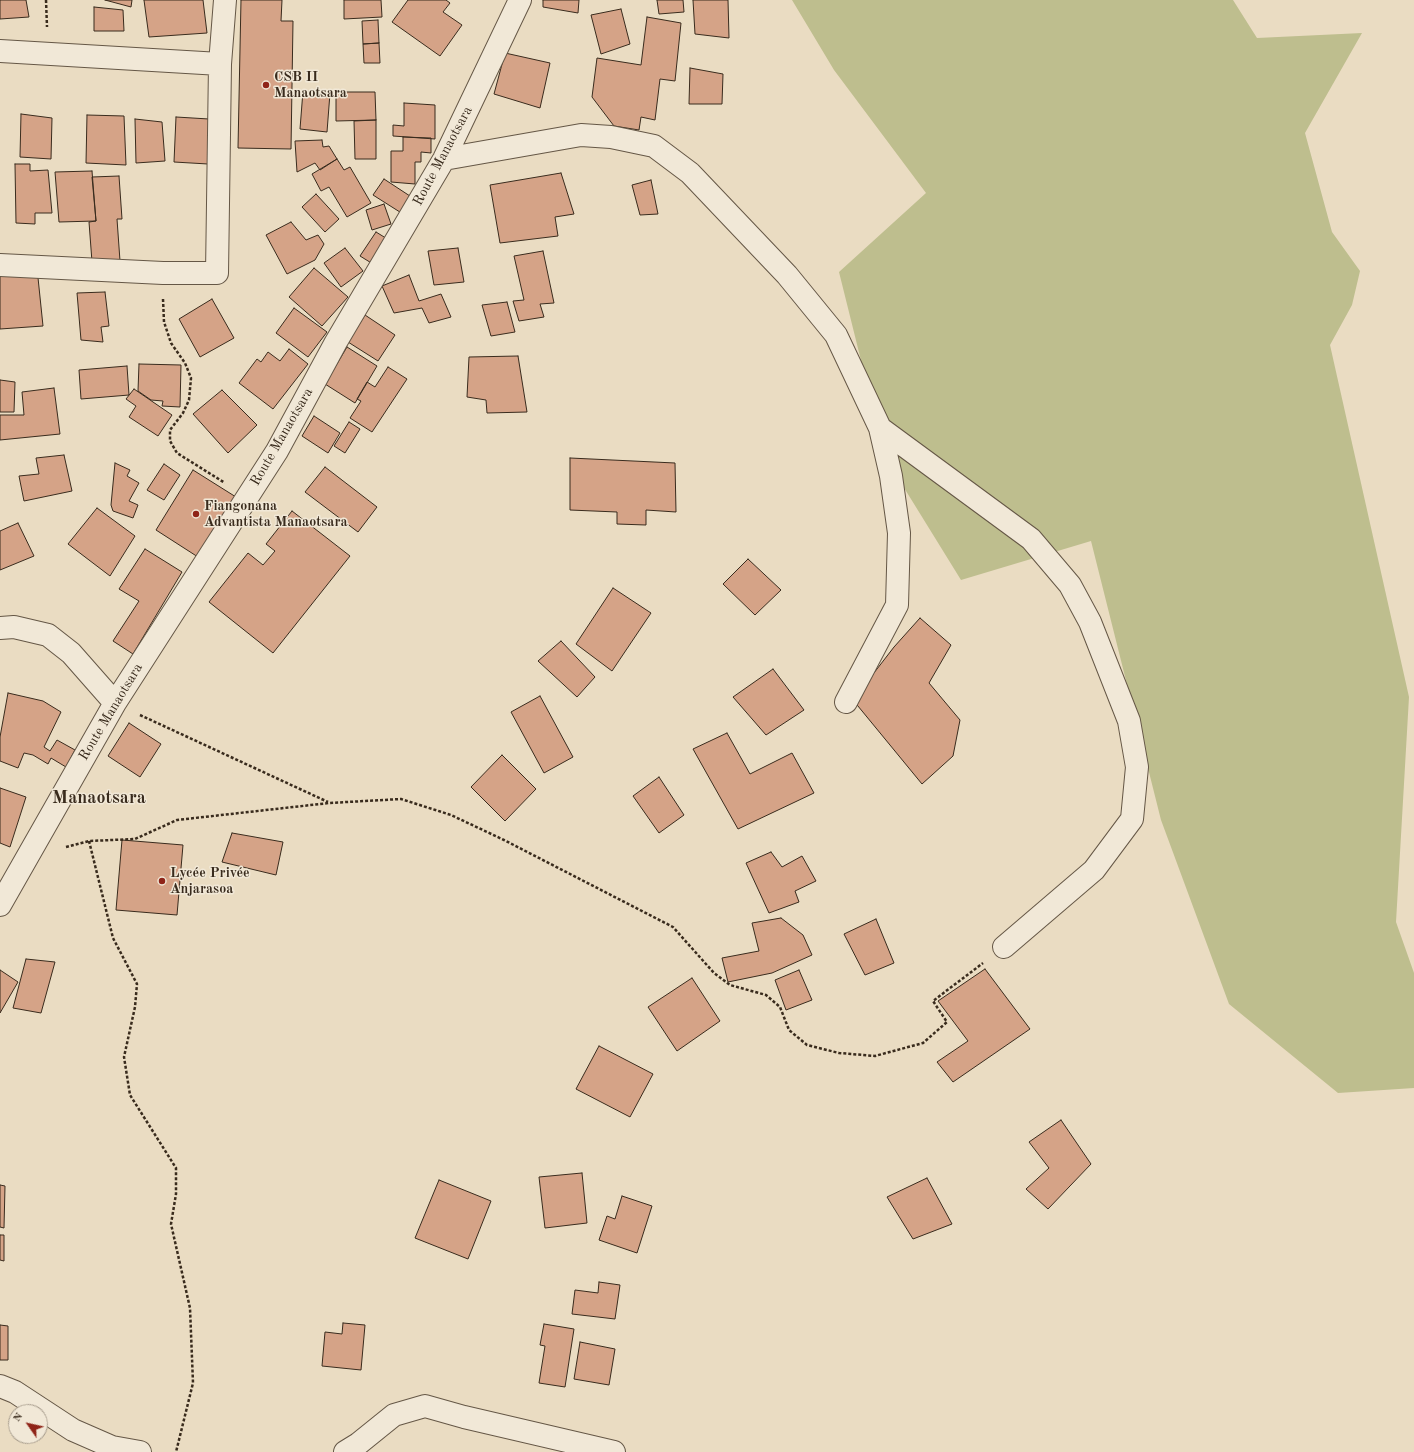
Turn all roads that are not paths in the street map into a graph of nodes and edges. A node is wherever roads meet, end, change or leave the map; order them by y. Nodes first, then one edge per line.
1 (226, 0) edge
2 (520, 0) edge
3 (0, 51) edge
4 (220, 64) junction
5 (444, 159) junction
6 (0, 265) edge
7 (880, 428) junction
8 (0, 628) edge
9 (846, 702) dead end
10 (115, 703) junction
11 (0, 905) edge
12 (1004, 947) road end
13 (0, 1386) edge
14 (140, 1452) edge
15 (345, 1452) edge
16 (614, 1452) edge

1 - 4 street
2 - 5 street, Route Manaotsara
3 - 4 street
4 - 6 street
5 - 7 street
5 - 10 street, Route Manaotsara
7 - 9 street
7 - 12 street
8 - 10 street
10 - 11 street, Route Manaotsara
13 - 14 street
15 - 16 street

